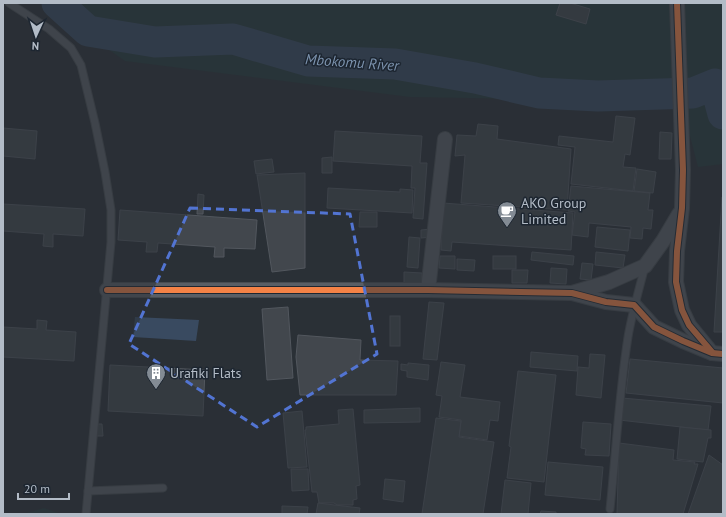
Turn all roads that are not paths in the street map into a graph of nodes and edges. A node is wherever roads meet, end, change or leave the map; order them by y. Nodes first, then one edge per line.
1 (9, 3) edge
2 (677, 3) edge
3 (445, 139) dead end
4 (682, 208) junction
5 (645, 266) junction
6 (107, 290) junction
7 (428, 290) junction
8 (572, 294) junction
9 (634, 305) junction
10 (718, 354) edge
11 (164, 488) dead end
12 (88, 491) junction
13 (610, 509) dead end
14 (86, 514) edge

1 - 6 lane
2 - 4 street
3 - 7 street
4 - 5 street
4 - 10 street
5 - 8 street
5 - 9 lane
6 - 7 street
6 - 12 lane
7 - 8 street
8 - 9 street
9 - 10 street
9 - 13 lane
11 - 12 lane
12 - 14 lane

